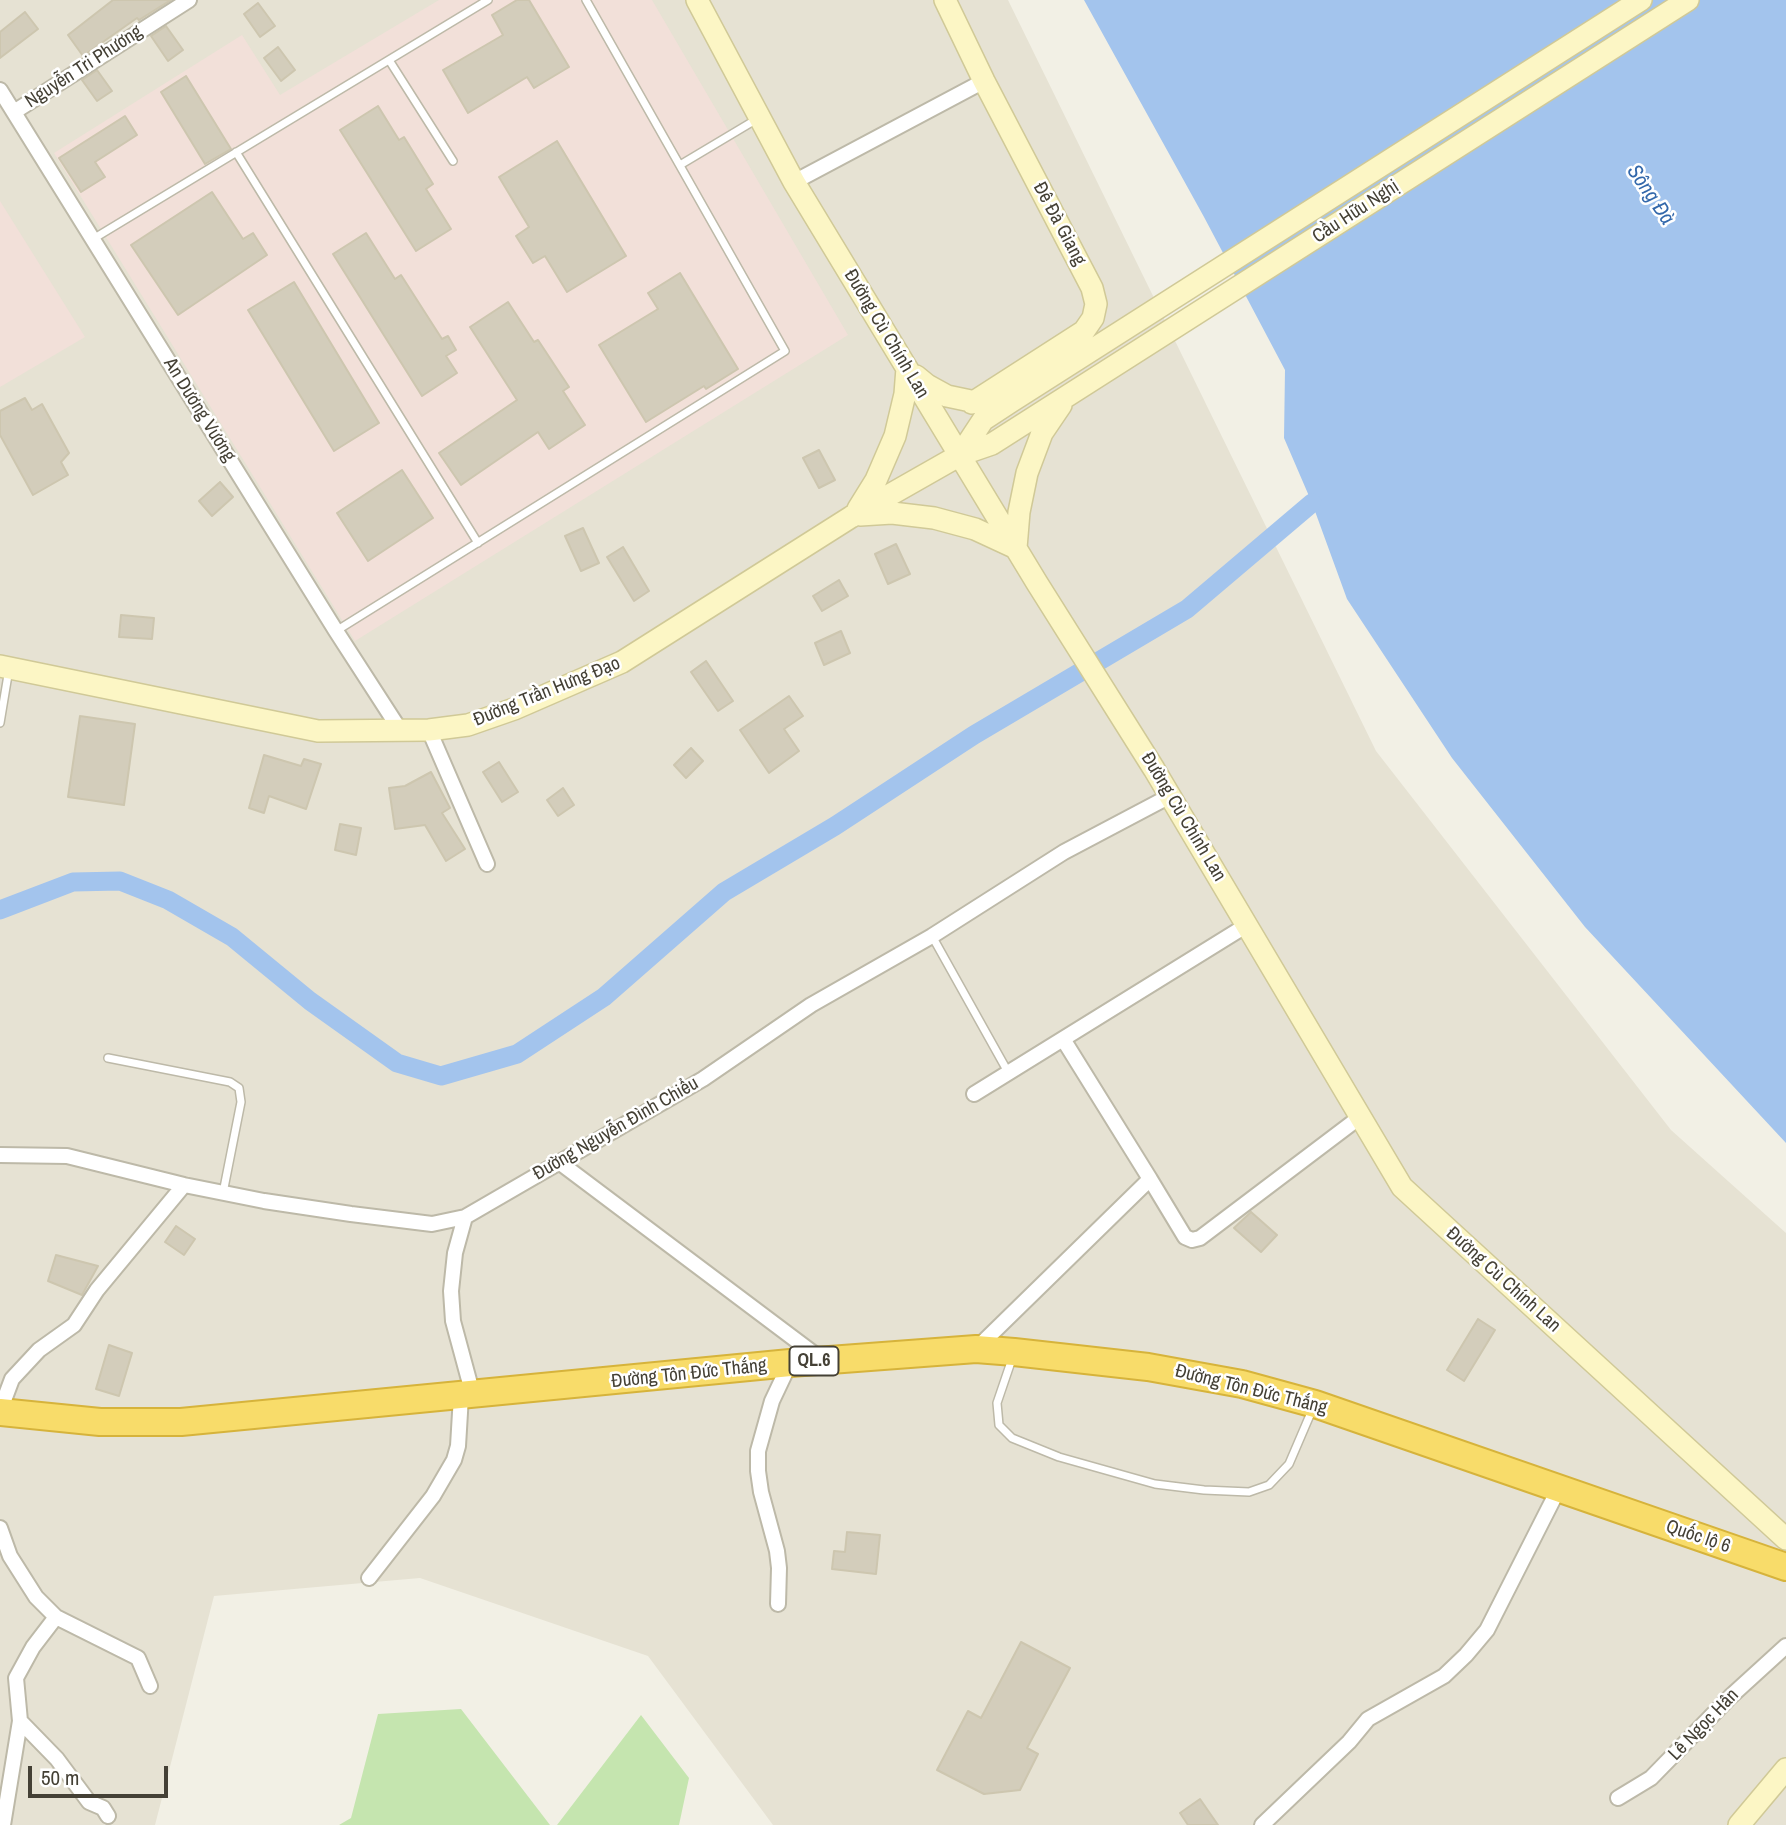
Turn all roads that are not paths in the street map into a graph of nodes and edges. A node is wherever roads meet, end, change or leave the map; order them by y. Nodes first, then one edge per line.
1 (189, 0) edge
2 (488, 0) edge
3 (586, 0) edge
4 (697, 0) edge
5 (945, 0) edge
6 (1642, 0) edge
7 (1688, 0) edge
8 (388, 60) junction
9 (984, 81) junction
10 (0, 90) edge
11 (14, 112) junction
12 (760, 118) junction
13 (236, 152) junction
14 (453, 161) dead end
15 (680, 165) junction
16 (794, 181) junction
17 (93, 239) junction
18 (907, 368) junction
19 (1071, 394) junction
20 (1012, 401) junction
21 (972, 403) junction
22 (960, 455) junction
23 (851, 517) junction
24 (478, 543) junction
25 (1016, 548) junction
26 (336, 631) junction
27 (4, 667) edge
28 (0, 723) edge
29 (400, 730) junction
30 (429, 730) junction
31 (1170, 796) junction
32 (487, 864) dead end
33 (1247, 925) junction
34 (932, 936) junction
35 (1063, 1039) junction
36 (108, 1058) dead end
37 (1008, 1072) junction
38 (974, 1094) dead end
39 (1360, 1117) junction
40 (0, 1155) edge
41 (559, 1162) junction
42 (1150, 1179) junction
43 (184, 1185) junction
44 (223, 1193) junction
45 (465, 1217) junction
46 (976, 1349) junction
47 (1014, 1352) junction
48 (824, 1361) junction
49 (789, 1363) junction
50 (467, 1396) junction
51 (1315, 1404) junction
52 (0, 1412) edge
53 (1558, 1490) junction
54 (1609, 1506) joint
55 (0, 1528) edge
56 (1786, 1539) edge
57 (1786, 1567) edge
58 (369, 1578) dead end
59 (778, 1604) dead end
60 (57, 1617) junction
61 (1786, 1646) edge
62 (150, 1686) dead end
63 (20, 1721) junction
64 (1786, 1769) edge
65 (1618, 1798) dead end
66 (108, 1816) dead end
67 (3, 1825) edge
68 (1262, 1825) edge
69 (1739, 1825) edge

1 - 11 street, Nguyễn Tri Phương
2 - 8 lane
3 - 15 lane
4 - 12 main road, Đường Cù Chính Lan
5 - 9 main road, Đê Đà Giang
6 - 20 main road, Cầu Hữu Nghị
7 - 19 main road, Cầu Hữu Nghị
8 - 13 lane
8 - 14 lane
9 - 16 street
9 - 21 main road, Đê Đà Giang
10 - 11 street, An Dương Vương
11 - 17 street, An Dương Vương
12 - 15 lane
12 - 16 main road, Đường Cù Chính Lan
13 - 17 lane
13 - 24 lane
15 - 24 lane
16 - 18 main road, Đường Cù Chính Lan
17 - 26 street, An Dương Vương
18 - 21 main road
18 - 22 main road, Đường Cù Chính Lan
18 - 23 main road
19 - 22 main road, Cầu Hữu Nghị
19 - 25 main road
20 - 21 main road
20 - 22 main road, Cầu Hữu Nghị
22 - 23 main road, Đường Trần Hưng Đạo
22 - 25 main road, Đường Cù Chính Lan
23 - 25 main road
23 - 30 main road, Đường Trần Hưng Đạo
24 - 26 lane
25 - 31 main road, Đường Cù Chính Lan
26 - 29 street, An Dương Vương
27 - 28 lane
27 - 29 main road, Đường Trần Hưng Đạo
29 - 30 main road, Đường Trần Hưng Đạo
30 - 32 street
31 - 33 main road, Đường Cù Chính Lan
31 - 34 street, Đường Nguyễn Đình Chiểu
33 - 35 street
33 - 39 main road, Đường Cù Chính Lan
34 - 37 lane
34 - 41 street, Đường Nguyễn Đình Chiểu
35 - 37 street
35 - 42 street
36 - 44 lane
37 - 38 street
39 - 42 street
39 - 56 main road, Đường Cù Chính Lan
40 - 43 street, Đường Nguyễn Đình Chiểu
41 - 45 street, Đường Nguyễn Đình Chiểu
41 - 48 street
42 - 46 street
43 - 44 street, Đường Nguyễn Đình Chiểu
43 - 52 street
44 - 45 street, Đường Nguyễn Đình Chiểu
45 - 50 street
46 - 47 highway, Đường Tôn Đức Thắng / QL.6
46 - 48 highway, Đường Tôn Đức Thắng / QL.6
47 - 51 highway, Đường Tôn Đức Thắng / QL.6
47 - 51 lane
48 - 49 highway, Đường Tôn Đức Thắng / QL.6
49 - 50 highway, Đường Tôn Đức Thắng / QL.6
49 - 59 street
50 - 52 highway, Đường Tôn Đức Thắng / QL.6
50 - 58 street
51 - 53 highway, Đường Tôn Đức Thắng / QL.6
53 - 54 highway, Đường Tôn Đức Thắng / QL.6
53 - 68 street
54 - 57 highway, Quốc lộ 6 / QL.6
55 - 60 street
60 - 62 street
60 - 63 street
61 - 65 street, Lê Ngọc Hân
63 - 66 street
63 - 67 street
64 - 69 main road

